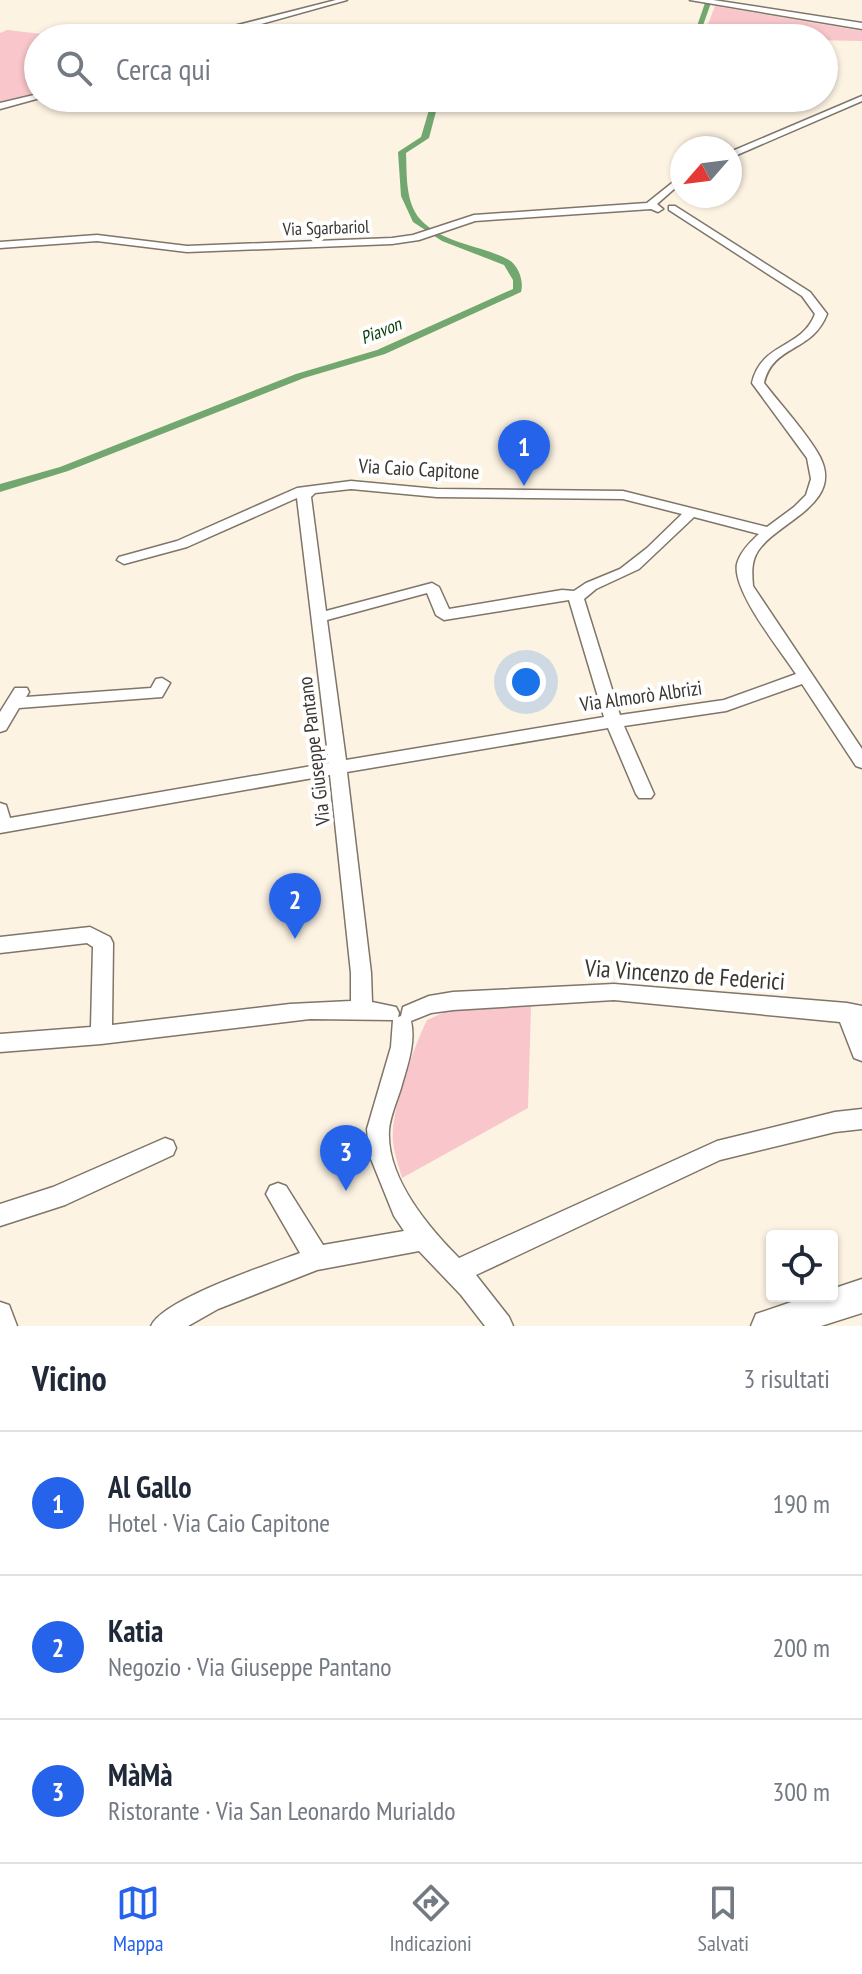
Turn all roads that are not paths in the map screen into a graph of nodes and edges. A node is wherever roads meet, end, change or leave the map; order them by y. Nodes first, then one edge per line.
1 (344, 0) edge
2 (700, 1) edge
3 (252, 24) edge
4 (862, 26) edge
5 (862, 98) edge
6 (24, 100) edge
7 (0, 106) edge
8 (838, 108) edge
9 (830, 112) edge
10 (742, 150) edge
11 (670, 187) edge
12 (661, 205) junction
13 (0, 245) edge
14 (310, 491) junction
15 (692, 512) junction
16 (769, 532) junction
17 (124, 560) dead end
18 (577, 596) junction
19 (321, 617) junction
20 (805, 677) junction
21 (162, 683) dead end
22 (614, 722) junction
23 (0, 726) edge
24 (862, 762) edge
25 (338, 768) junction
26 (645, 794) dead end
27 (1, 818) edge
28 (0, 945) edge
29 (362, 1009) junction
30 (855, 1014) edge
31 (400, 1017) junction
32 (101, 1035) junction
33 (0, 1043) edge
34 (862, 1052) edge
35 (862, 1119) edge
36 (165, 1148) dead end
37 (278, 1194) dead end
38 (0, 1215) edge
39 (423, 1239) junction
40 (317, 1258) junction
41 (456, 1272) junction
42 (862, 1296) edge
43 (0, 1314) edge
44 (4, 1326) edge
45 (164, 1326) edge
46 (500, 1326) edge
47 (768, 1326) edge

1 - 3 street
2 - 4 main road
5 - 8 street
6 - 7 street
9 - 10 street
11 - 12 street
12 - 13 street, Via Sgarbariol
12 - 16 street
14 - 15 street, Via Caio Capitone
14 - 17 street, Via Caio Capitone
14 - 19 street, Via Giuseppe Pantano
15 - 16 street, Via Caio Capitone
15 - 18 street
16 - 20 street
18 - 19 street
18 - 22 street
19 - 25 street, Via Giuseppe Pantano
20 - 22 street, Via Almorò Albrizi
20 - 24 street
21 - 23 street
22 - 25 street, Via Almorò Albrizi
22 - 26 street
25 - 27 street, Via Almorò Albrizi
25 - 29 street, Via Giuseppe Pantano
28 - 32 street
29 - 31 street, Via Vincenzo de Federici
29 - 32 street, Via Vincenzo de Federici
30 - 31 street, Via Vincenzo de Federici
30 - 34 street
31 - 39 street
32 - 33 street, Via Vincenzo de Federici
35 - 41 street
36 - 38 street
37 - 40 street
39 - 40 street
39 - 41 street
40 - 45 street
41 - 46 street
42 - 47 main road
43 - 44 street

